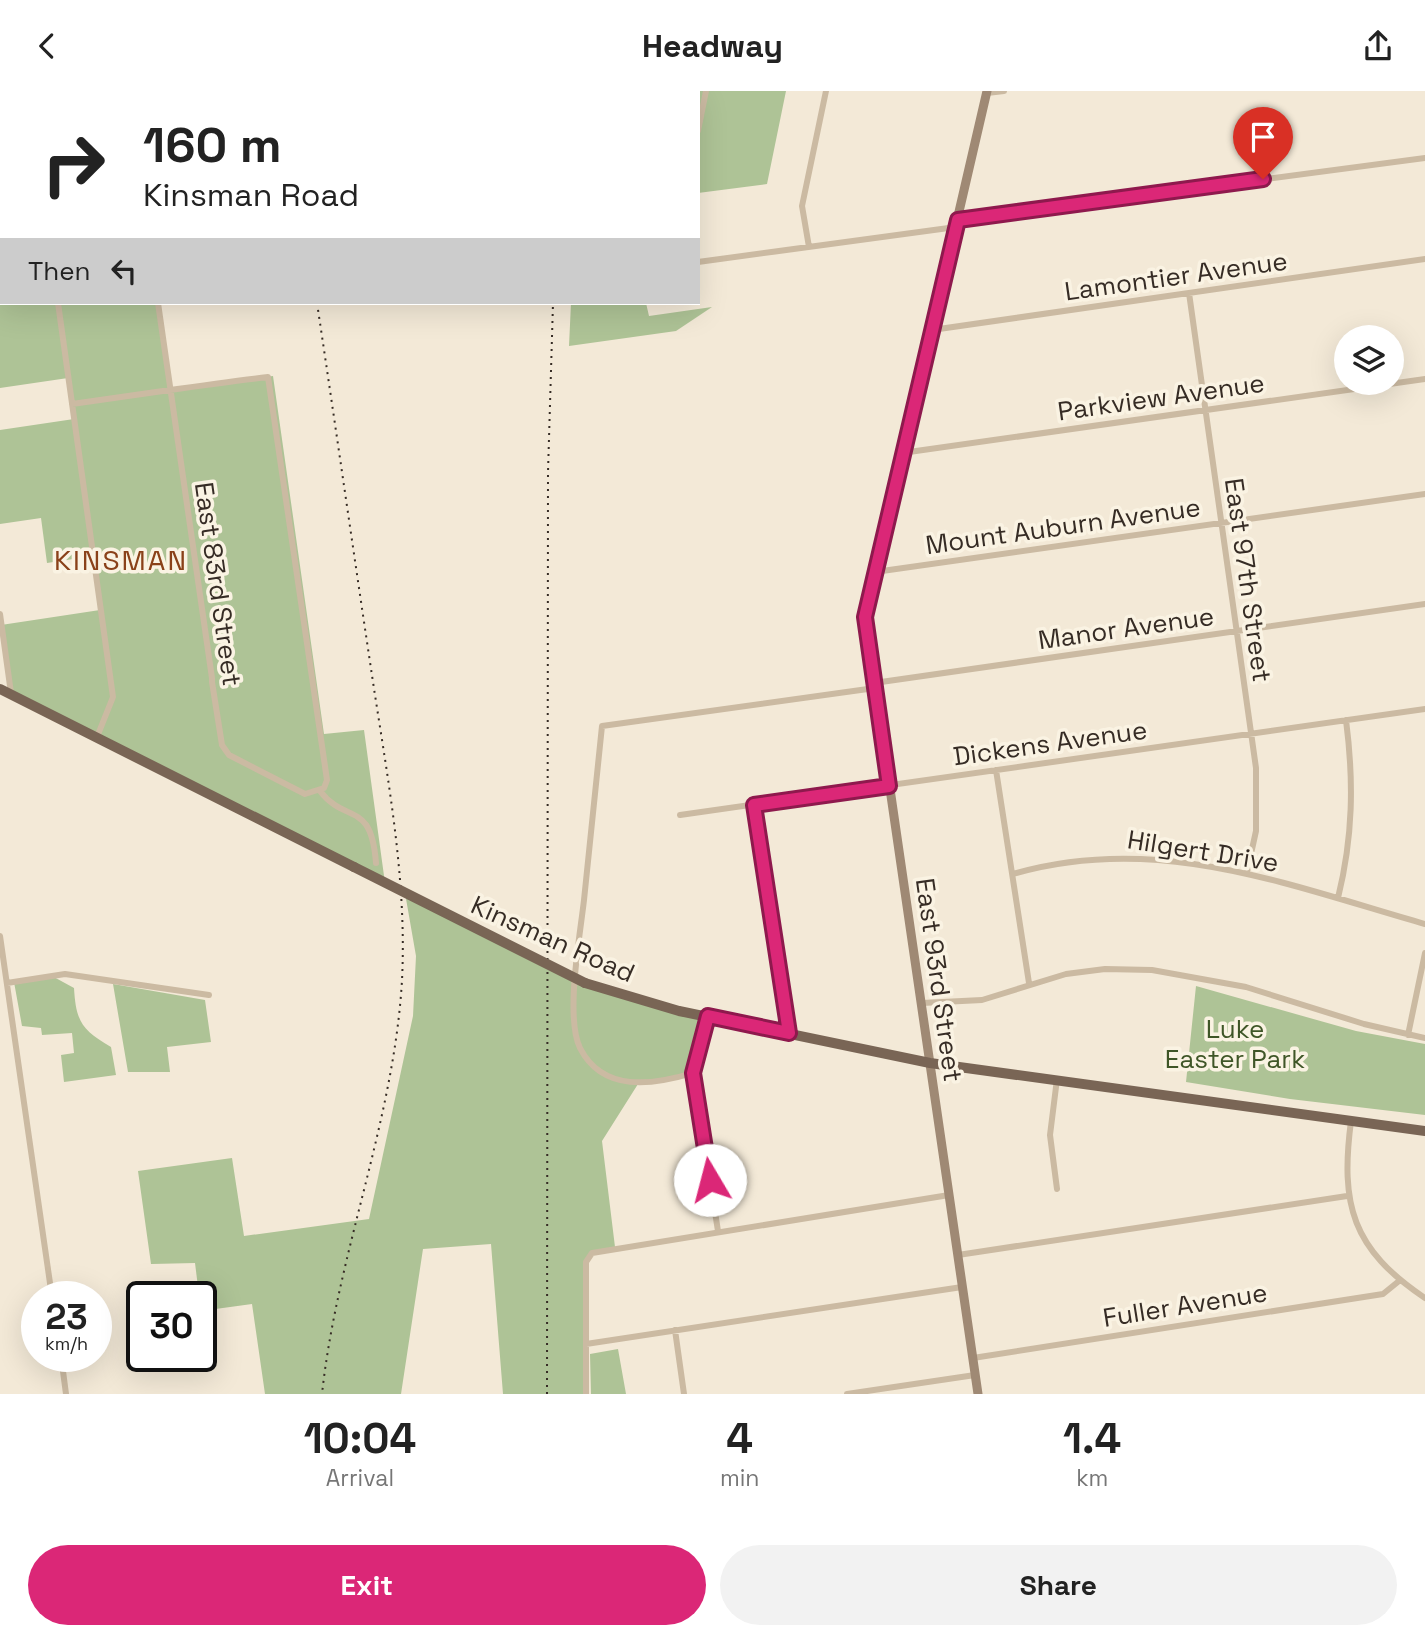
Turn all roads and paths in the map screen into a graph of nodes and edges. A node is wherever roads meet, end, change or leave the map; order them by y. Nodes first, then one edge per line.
1 (706, 91) edge
2 (826, 91) edge
3 (1004, 91) edge
4 (987, 92) edge
5 (700, 121) edge
6 (1425, 158) edge
7 (958, 223) junction
8 (808, 247) junction
9 (1425, 259) edge
10 (700, 262) edge
11 (1189, 293) junction
12 (58, 305) edge
13 (158, 305) edge
14 (932, 330) junction
15 (1425, 379) edge
16 (170, 390) junction
17 (72, 404) junction
18 (1205, 411) junction
19 (902, 453) junction
20 (1425, 494) edge
21 (1221, 522) junction
22 (873, 572) junction
23 (1425, 604) edge
24 (0, 614) edge
25 (1236, 631) junction
26 (875, 686) junction
27 (0, 689) edge
28 (11, 694) junction
29 (1425, 709) edge
30 (1346, 720) junction
31 (1251, 733) junction
32 (97, 737) junction
33 (996, 770) junction
34 (889, 786) junction
35 (320, 791) junction
36 (754, 805) junction
37 (680, 815) dead end
38 (376, 863) dead end
39 (1247, 872) junction
40 (1013, 874) junction
41 (1338, 898) junction
42 (1425, 924) edge
43 (0, 936) edge
44 (1425, 953) edge
45 (7, 983) junction
46 (1028, 983) junction
47 (209, 995) dead end
48 (922, 1003) junction
49 (708, 1016) junction
50 (789, 1033) junction
51 (1408, 1035) junction
52 (1425, 1038) edge
53 (930, 1063) junction
54 (693, 1073) junction
55 (1058, 1079) junction
56 (1350, 1121) junction
57 (1425, 1131) edge
58 (1057, 1189) dead end
59 (949, 1195) junction
60 (1347, 1196) junction
61 (718, 1231) junction
62 (958, 1255) junction
63 (50, 1281) edge
64 (1399, 1281) junction
65 (962, 1287) junction
66 (1425, 1298) edge
67 (675, 1330) junction
68 (586, 1344) junction
69 (973, 1358) junction
70 (63, 1372) edge
71 (975, 1375) junction
72 (66, 1394) edge
73 (586, 1394) edge
74 (684, 1394) edge
75 (847, 1394) edge
76 (978, 1394) edge

1 - 5 street
2 - 8 street
3 - 4 street
4 - 7 main road, East 93rd Street
6 - 7 street
7 - 8 street
7 - 14 main road, East 93rd Street
8 - 10 street
9 - 11 street, Lamontier Avenue
11 - 14 street, Lamontier Avenue
11 - 18 street, East 97th Street
12 - 17 street
13 - 16 street, East 83rd Street
14 - 19 main road, East 93rd Street
15 - 18 street, Parkview Avenue
16 - 17 street
16 - 35 street, East 83rd Street
16 - 35 street
17 - 32 street
18 - 19 street, Parkview Avenue
18 - 21 street, East 97th Street
19 - 22 main road, East 93rd Street
20 - 21 street, Mount Auburn Avenue
21 - 22 street, Mount Auburn Avenue
21 - 25 street, East 97th Street
22 - 26 main road, East 93rd Street
23 - 25 street, Manor Avenue
24 - 28 street
25 - 26 street, Manor Avenue
25 - 31 street, East 97th Street
26 - 34 main road, East 93rd Street
26 - 54 street, Manor Avenue
27 - 28 main road, Kinsman Road
28 - 32 main road, Kinsman Road
29 - 30 street, Dickens Avenue
30 - 31 street, Dickens Avenue
30 - 41 street
31 - 33 street, Dickens Avenue
31 - 39 street, East 97th Street
32 - 49 main road, Kinsman Road, bridge
33 - 34 street, Dickens Avenue
33 - 40 street
34 - 36 street, Dickens Avenue
34 - 48 main road, East 93rd Street
35 - 38 street
36 - 37 street, Dickens Avenue
36 - 50 street
39 - 40 street, Hilgert Drive
39 - 41 street, Hilgert Drive
40 - 46 street
41 - 42 street, Hilgert Drive
43 - 45 street
44 - 51 street
45 - 47 street
45 - 63 street
46 - 48 street
46 - 51 street
48 - 53 main road, East 93rd Street
49 - 50 main road, Kinsman Road
49 - 54 street
50 - 53 main road, Kinsman Road
51 - 52 street
53 - 55 main road, Kinsman Road
53 - 59 main road, East 93rd Street
54 - 61 street
55 - 56 main road, Kinsman Road
55 - 58 street
56 - 57 main road, Kinsman Road
56 - 60 street
59 - 61 street
59 - 62 main road, East 93rd Street
60 - 62 street
60 - 64 street
61 - 68 street
62 - 65 main road, East 93rd Street
64 - 66 street
64 - 69 street, Fuller Avenue
65 - 67 street
65 - 69 main road, East 93rd Street
67 - 68 street
67 - 74 street
68 - 73 street
69 - 71 main road, East 93rd Street
70 - 72 street
71 - 75 street
71 - 76 main road, East 93rd Street

